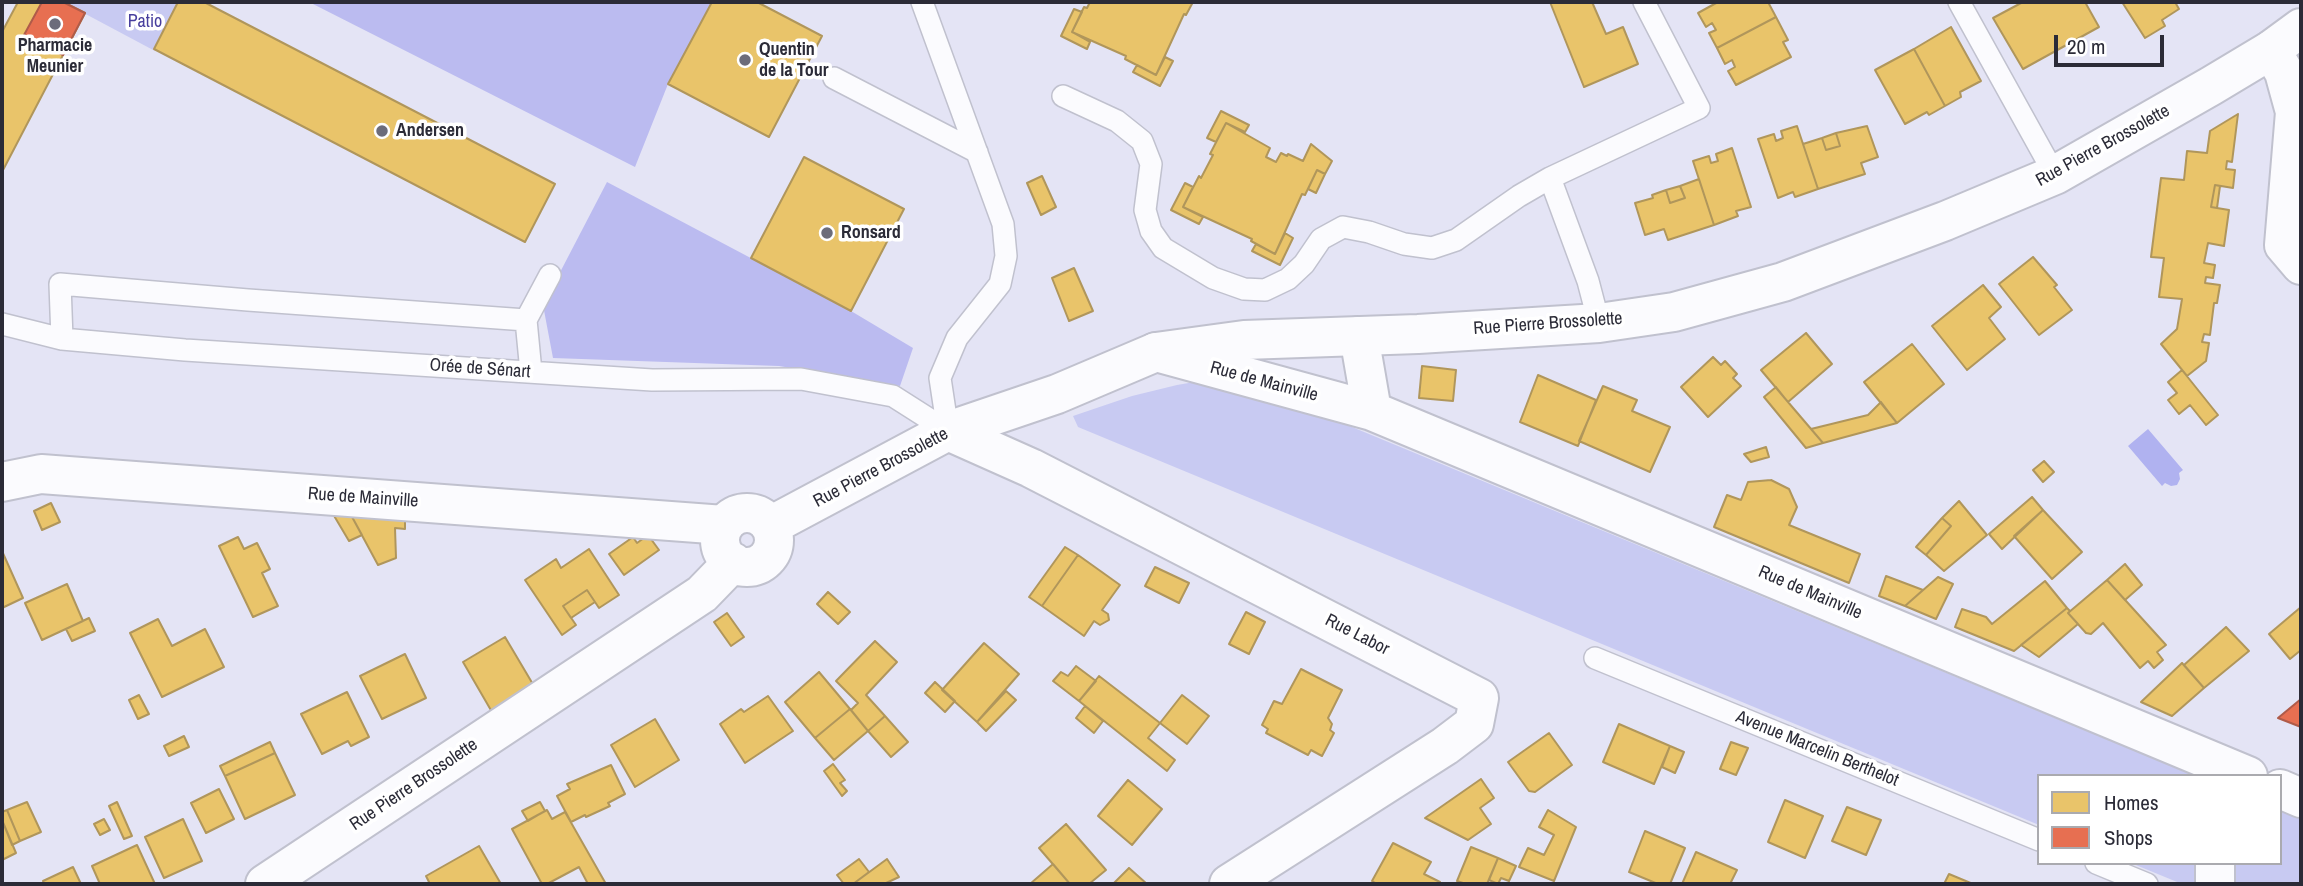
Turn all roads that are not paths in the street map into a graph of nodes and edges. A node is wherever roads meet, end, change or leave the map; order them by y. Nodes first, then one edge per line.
1 (922, 2) edge
2 (1644, 2) edge
3 (1959, 2) edge
4 (2286, 39) edge
5 (834, 78) dead end
6 (1063, 96) dead end
7 (977, 152) junction
8 (2055, 175) junction
9 (1550, 178) junction
10 (2301, 265) edge
11 (550, 275) dead end
12 (526, 320) junction
13 (1599, 323) junction
14 (2, 324) edge
15 (1359, 336) junction
16 (62, 339) junction
17 (1156, 352) junction
18 (531, 372) junction
19 (1371, 411) junction
20 (948, 431) junction
21 (2, 482) edge
22 (724, 525) junction
23 (770, 526) junction
24 (733, 562) junction
25 (1595, 658) dead end
26 (2231, 772) edge
27 (2282, 790) edge
28 (2301, 798) edge
29 (2037, 839) edge
30 (2101, 865) edge
31 (2216, 865) edge
32 (265, 884) edge
33 (1229, 884) edge
34 (2147, 884) edge
35 (2215, 884) edge

1 - 7 lane
2 - 9 lane
3 - 8 lane
4 - 8 street, Rue Pierre Brossolette
4 - 10 street
5 - 7 lane
6 - 9 lane
7 - 20 lane
8 - 13 street, Rue Pierre Brossolette
9 - 13 lane
11 - 12 lane
12 - 16 lane
12 - 18 lane
13 - 15 street, Rue Pierre Brossolette
14 - 16 lane, Orée de Sénart
15 - 17 street, Rue Pierre Brossolette
15 - 19 street
16 - 18 lane, Orée de Sénart
17 - 19 street, Rue de Mainville
17 - 20 street, Rue Pierre Brossolette
18 - 20 lane, Orée de Sénart
19 - 26 street, Rue de Mainville
20 - 23 street, Rue Pierre Brossolette
20 - 33 street, Rue Labor
21 - 22 street, Rue de Mainville
22 - 23 street
22 - 24 street
23 - 24 street
24 - 32 street, Rue Pierre Brossolette
25 - 29 lane, Avenue Marcelin Berthelot
27 - 28 street
30 - 34 lane
31 - 35 street

